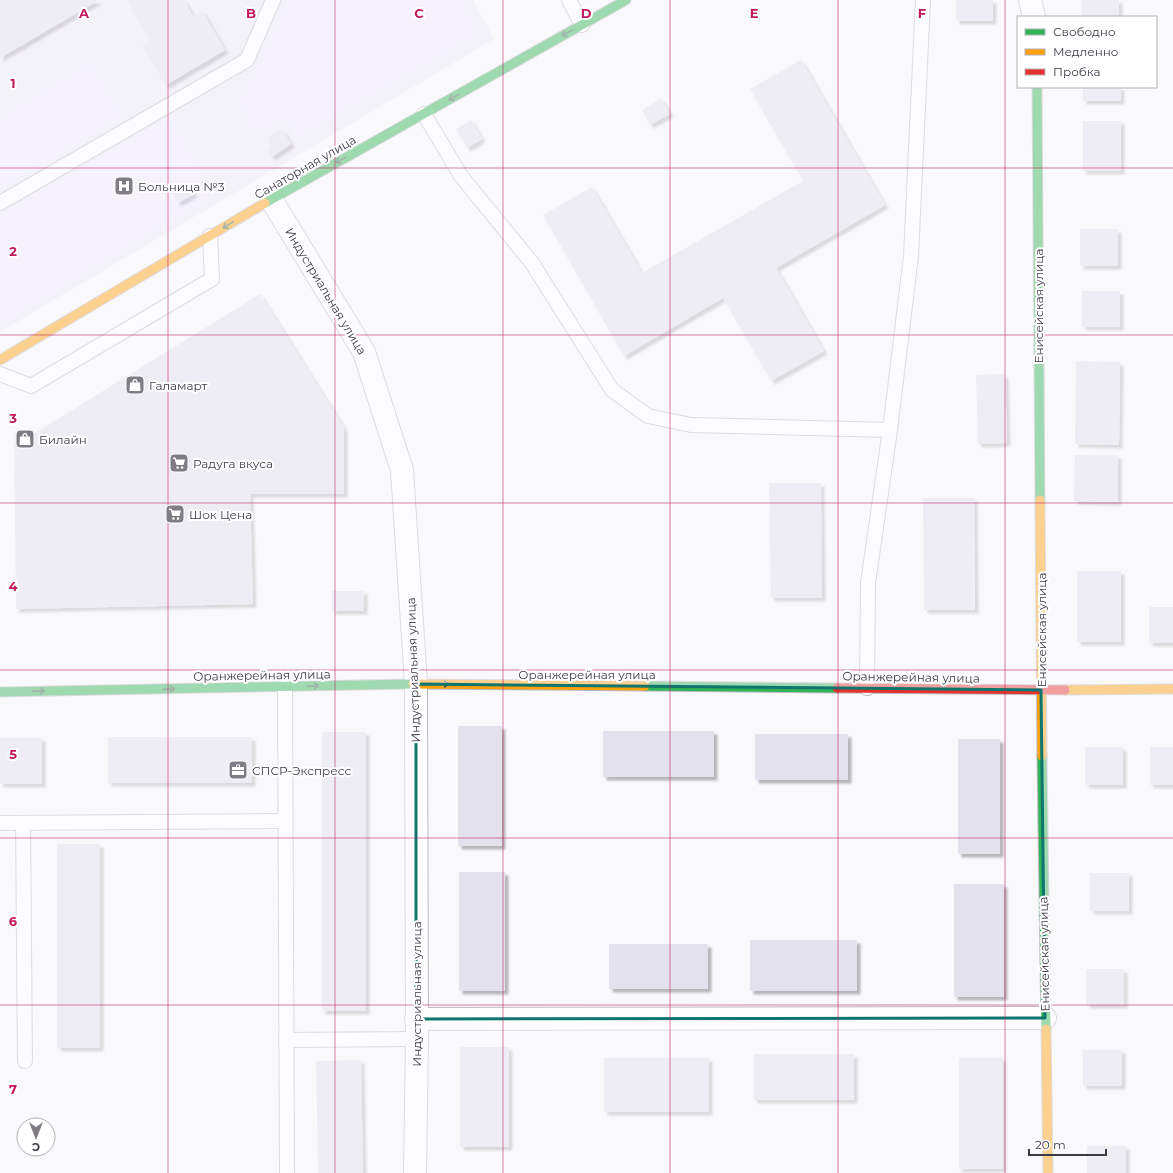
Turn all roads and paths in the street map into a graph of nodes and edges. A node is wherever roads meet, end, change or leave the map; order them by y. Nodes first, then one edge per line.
1 (273, 0) edge
2 (569, 0) edge
3 (626, 0) edge
4 (923, 0) edge
5 (1030, 0) edge
6 (1034, 16) edge
7 (582, 25) junction
8 (1037, 88) edge
9 (424, 114) junction
10 (271, 199) junction
11 (0, 203) edge
12 (210, 236) junction
13 (0, 360) edge
14 (0, 374) edge
15 (890, 430) junction
16 (416, 684) junction
17 (285, 687) junction
18 (866, 688) junction
19 (1173, 689) edge
20 (1041, 690) junction
21 (0, 692) edge
22 (285, 821) junction
23 (0, 823) edge
24 (23, 823) junction
25 (1045, 1018) junction
26 (417, 1029) junction
27 (286, 1040) junction
28 (25, 1061) dead end
29 (287, 1173) edge
30 (415, 1173) edge
31 (1048, 1173) edge

1 - 11 lane
2 - 7 lane
3 - 7 main road, Санаторная улица
4 - 15 lane
5 - 6 street
7 -> 9 main road, Санаторная улица
8 - 20 main road, Енисейская улица
9 -> 10 main road, Санаторная улица
9 - 15 lane
10 -> 12 main road, Санаторная улица
10 - 16 street, Индустриальная улица
12 - 13 main road, Санаторная улица
12 - 14 lane
15 - 18 lane
17 -> 16 main road, Оранжерейная улица
16 -> 18 main road, Оранжерейная улица
16 - 26 street, Индустриальная улица
21 -> 17 main road, Оранжерейная улица
17 - 22 lane
18 - 20 main road, Оранжерейная улица
19 - 20 main road, Оранжерейная улица
20 - 25 main road, Енисейская улица
22 - 24 lane
22 - 27 lane
23 - 24 lane
24 - 28 lane
25 - 26 street
25 - 31 main road, Енисейская улица
26 - 27 lane
26 - 30 street, Индустриальная улица
27 - 29 lane

